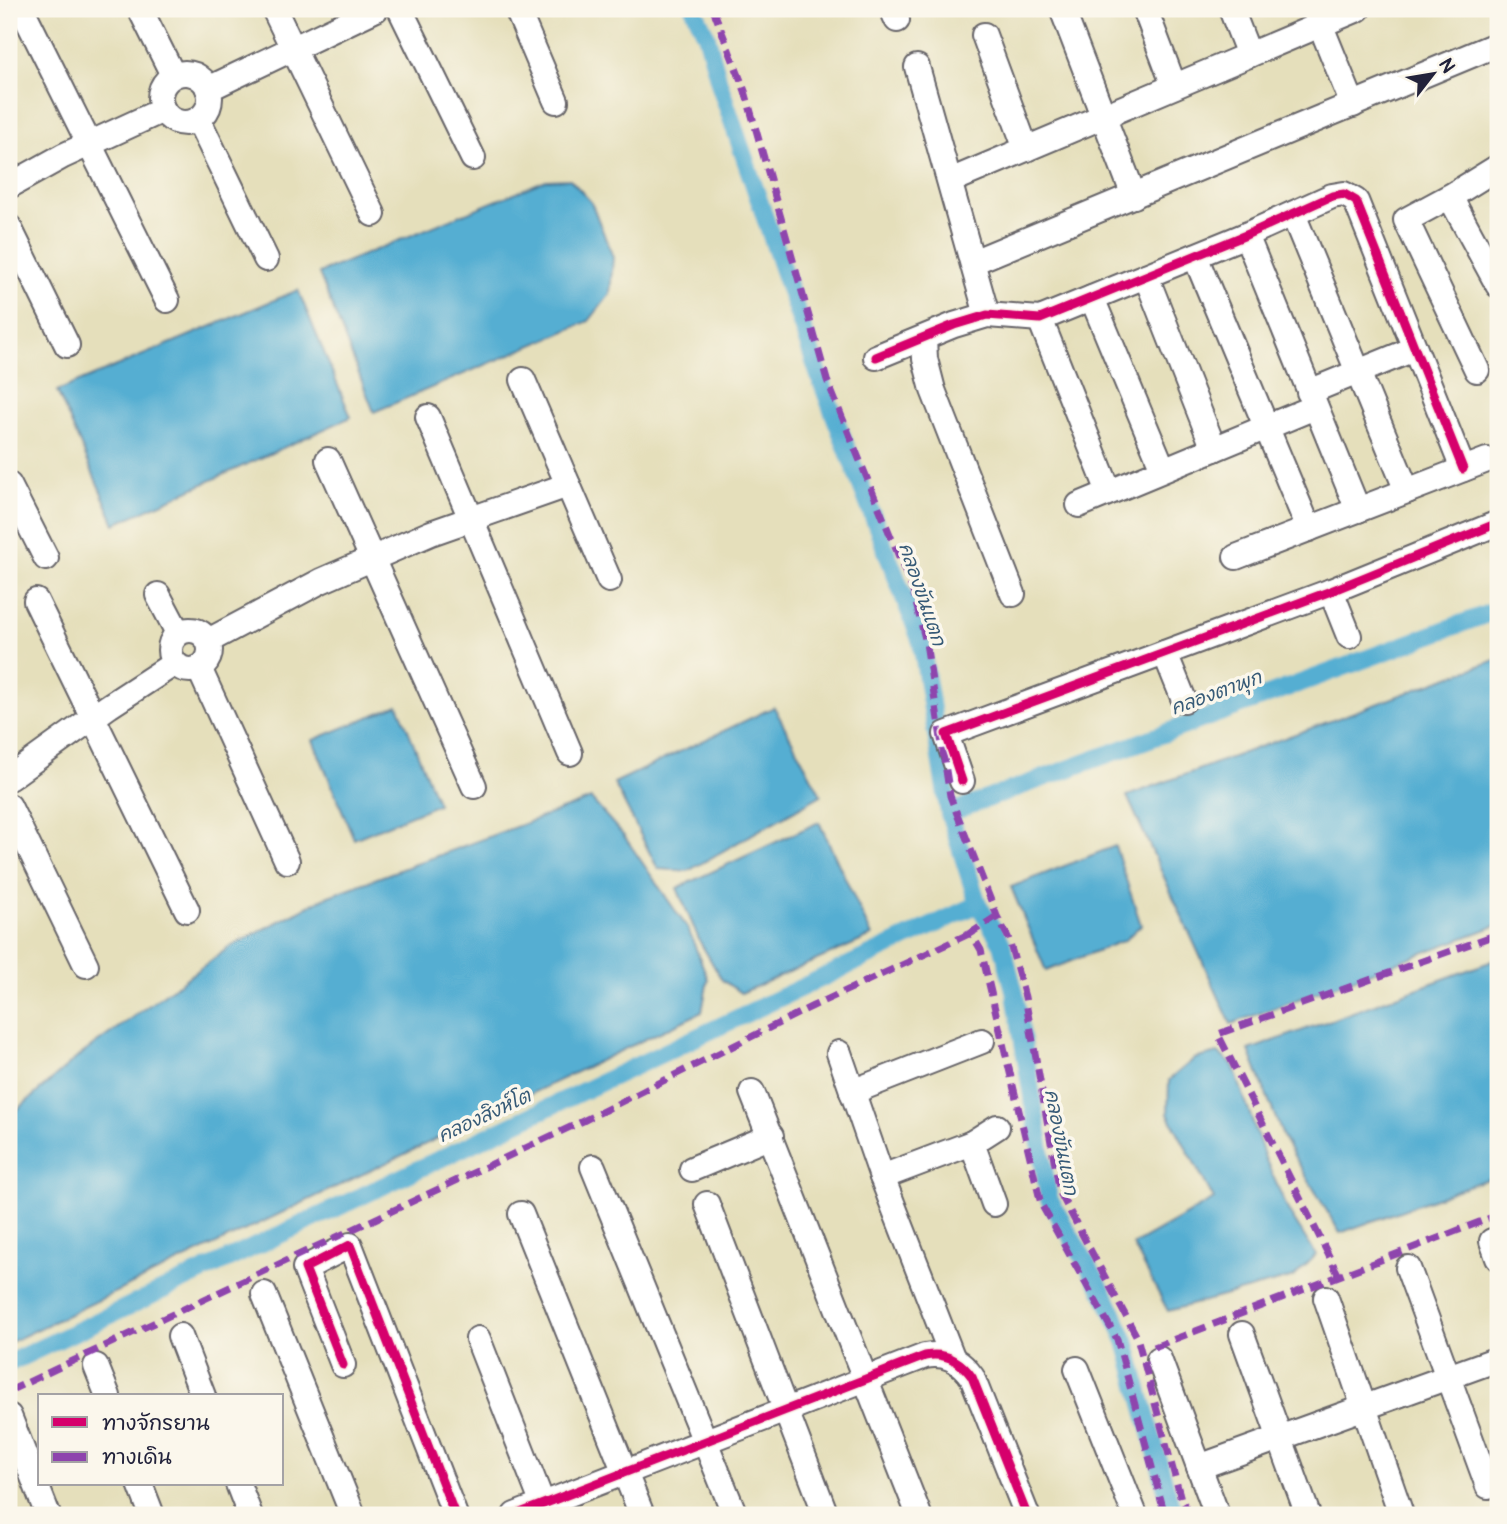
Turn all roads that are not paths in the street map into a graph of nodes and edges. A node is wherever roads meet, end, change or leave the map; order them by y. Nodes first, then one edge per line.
1 (22, 9) edge
2 (140, 9) edge
3 (274, 9) edge
4 (376, 9) edge
5 (400, 9) edge
6 (517, 9) edge
7 (1062, 9) edge
8 (1145, 9) edge
9 (1231, 9) edge
10 (1358, 9) edge
11 (1317, 17) edge
12 (984, 34) dead end
13 (1498, 44) edge
14 (293, 49) junction
15 (1249, 55) junction
16 (916, 67) dead end
17 (173, 75) junction
18 (1174, 86) junction
19 (208, 89) junction
20 (556, 101) dead end
21 (1353, 105) junction
22 (163, 110) junction
23 (1103, 116) junction
24 (198, 119) junction
25 (89, 144) junction
26 (1026, 149) junction
27 (473, 158) dead end
28 (1498, 167) edge
29 (950, 181) junction
30 (9, 186) edge
31 (1456, 193) junction
32 (1134, 196) junction
33 (373, 214) dead end
34 (1293, 214) junction
35 (9, 227) edge
36 (1246, 236) junction
37 (1195, 256) junction
38 (266, 259) dead end
39 (973, 262) junction
40 (1146, 276) junction
41 (1498, 285) edge
42 (1093, 298) junction
43 (167, 300) dead end
44 (987, 315) junction
45 (1040, 319) junction
46 (925, 338) junction
47 (67, 345) dead end
48 (1414, 349) junction
49 (876, 357) dead end
50 (1477, 370) dead end
51 (1358, 372) junction
52 (523, 380) dead end
53 (1312, 399) junction
54 (428, 417) dead end
55 (1266, 427) junction
56 (1214, 449) junction
57 (328, 460) dead end
58 (1487, 460) dead end
59 (1163, 469) junction
60 (1463, 469) junction
61 (9, 485) edge
62 (568, 485) junction
63 (1407, 491) junction
64 (1108, 492) junction
65 (1079, 505) dead end
66 (1358, 510) junction
67 (471, 519) junction
68 (1498, 523) edge
69 (1309, 529) junction
70 (1236, 557) dead end
71 (46, 558) dead end
72 (372, 559) junction
73 (609, 580) dead end
74 (1331, 592) junction
75 (1013, 594) dead end
76 (158, 595) dead end
77 (36, 601) dead end
78 (178, 634) junction
79 (1349, 636) dead end
80 (208, 641) junction
81 (1165, 653) junction
82 (175, 663) junction
83 (199, 668) junction
84 (1184, 699) dead end
85 (93, 718) junction
86 (570, 753) dead end
87 (9, 778) edge
88 (962, 781) dead end
89 (474, 786) dead end
90 (9, 806) edge
91 (288, 861) dead end
92 (187, 910) dead end
93 (86, 965) dead end
94 (982, 1041) dead end
95 (839, 1053) dead end
96 (752, 1092) dead end
97 (852, 1093) junction
98 (997, 1127) dead end
99 (771, 1136) junction
100 (972, 1143) junction
101 (593, 1167) dead end
102 (692, 1169) dead end
103 (882, 1177) junction
104 (707, 1204) dead end
105 (994, 1204) dead end
106 (521, 1214) dead end
107 (1408, 1268) dead end
108 (264, 1294) dead end
109 (1326, 1298) dead end
110 (1242, 1334) dead end
111 (180, 1336) dead end
112 (478, 1339) dead end
113 (953, 1359) junction
114 (1159, 1359) dead end
115 (1498, 1359) edge
116 (343, 1365) dead end
117 (96, 1366) dead end
118 (1077, 1369) dead end
119 (867, 1378) junction
120 (1448, 1378) junction
121 (106, 1394) edge
122 (202, 1394) edge
123 (1364, 1408) junction
124 (786, 1410) junction
125 (9, 1416) edge
126 (1280, 1438) junction
127 (706, 1441) junction
128 (1199, 1467) junction
129 (625, 1472) junction
130 (142, 1486) edge
131 (239, 1486) edge
132 (1488, 1486) dead end
133 (545, 1510) edge
134 (1401, 1514) edge
135 (48, 1515) edge
136 (152, 1515) edge
137 (250, 1515) edge
138 (353, 1515) edge
139 (455, 1515) edge
140 (515, 1515) edge
141 (642, 1515) edge
142 (734, 1515) edge
143 (826, 1515) edge
144 (919, 1515) edge
145 (1027, 1515) edge
146 (1135, 1515) edge
147 (1217, 1515) edge
148 (1308, 1515) edge

1 - 25 street
2 - 17 street
3 - 14 street
4 - 14 street
5 - 27 street
6 - 20 street
7 - 23 street
8 - 18 street
9 - 15 street
10 - 11 street
11 - 15 street
11 - 21 street
12 - 26 street
13 - 21 street
14 - 19 street
14 - 33 street
15 - 18 street
16 - 29 street
17 - 19 street
17 - 22 street
18 - 23 street
19 - 24 street
21 - 32 street
22 - 24 street
22 - 25 street
23 - 26 street
23 - 32 street
24 - 38 street
25 - 30 street
25 - 43 street
26 - 29 street
28 - 31 street
29 - 39 street
31 - 41 street
31 - 50 street
32 - 39 street
34 - 36 street
34 - 48 street
34 - 51 street
35 - 47 street
36 - 37 street
36 - 53 street
37 - 40 street
37 - 55 street
39 - 44 street
40 - 42 street
40 - 56 street
42 - 45 street
42 - 59 street
44 - 45 street
44 - 46 street
45 - 64 street
46 - 49 street
46 - 75 street
48 - 51 street
48 - 60 street
51 - 53 street
51 - 63 street
52 - 62 street
53 - 55 street
53 - 66 street
54 - 67 street
55 - 56 street
55 - 69 street
56 - 59 street
57 - 72 street
58 - 60 street
59 - 64 street
60 - 63 street
61 - 71 street
62 - 67 street
62 - 73 street
63 - 66 street
64 - 65 street
66 - 69 street
67 - 72 street
67 - 86 street
68 - 74 street
69 - 70 street
72 - 80 street
72 - 89 street
74 - 79 street
74 - 81 street
76 - 78 street
77 - 85 street
78 - 80 street
78 - 82 street
80 - 83 street
81 - 84 street
81 - 88 street
82 - 83 street
82 - 85 street
83 - 91 street
85 - 87 street
85 - 92 street
90 - 93 street
94 - 97 street
95 - 97 street
96 - 99 street
97 - 103 street
98 - 100 street
99 - 102 street
99 - 119 street
100 - 103 street
100 - 105 street
101 - 127 street
103 - 113 street
104 - 124 street
106 - 129 street
107 - 120 street
108 - 138 street
109 - 123 street
110 - 126 street
111 - 122 street
112 - 133 street
113 - 119 street
113 - 145 street
114 - 128 street
115 - 120 street
116 - 139 street
117 - 121 street
118 - 146 street
119 - 124 street
119 - 144 street
120 - 123 street
120 - 132 street
123 - 126 street
123 - 134 street
124 - 127 street
124 - 143 street
125 - 135 street
126 - 128 street
126 - 148 street
127 - 129 street
127 - 142 street
128 - 147 street
129 - 133 street
129 - 141 street
130 - 136 street
131 - 137 street
133 - 140 street

